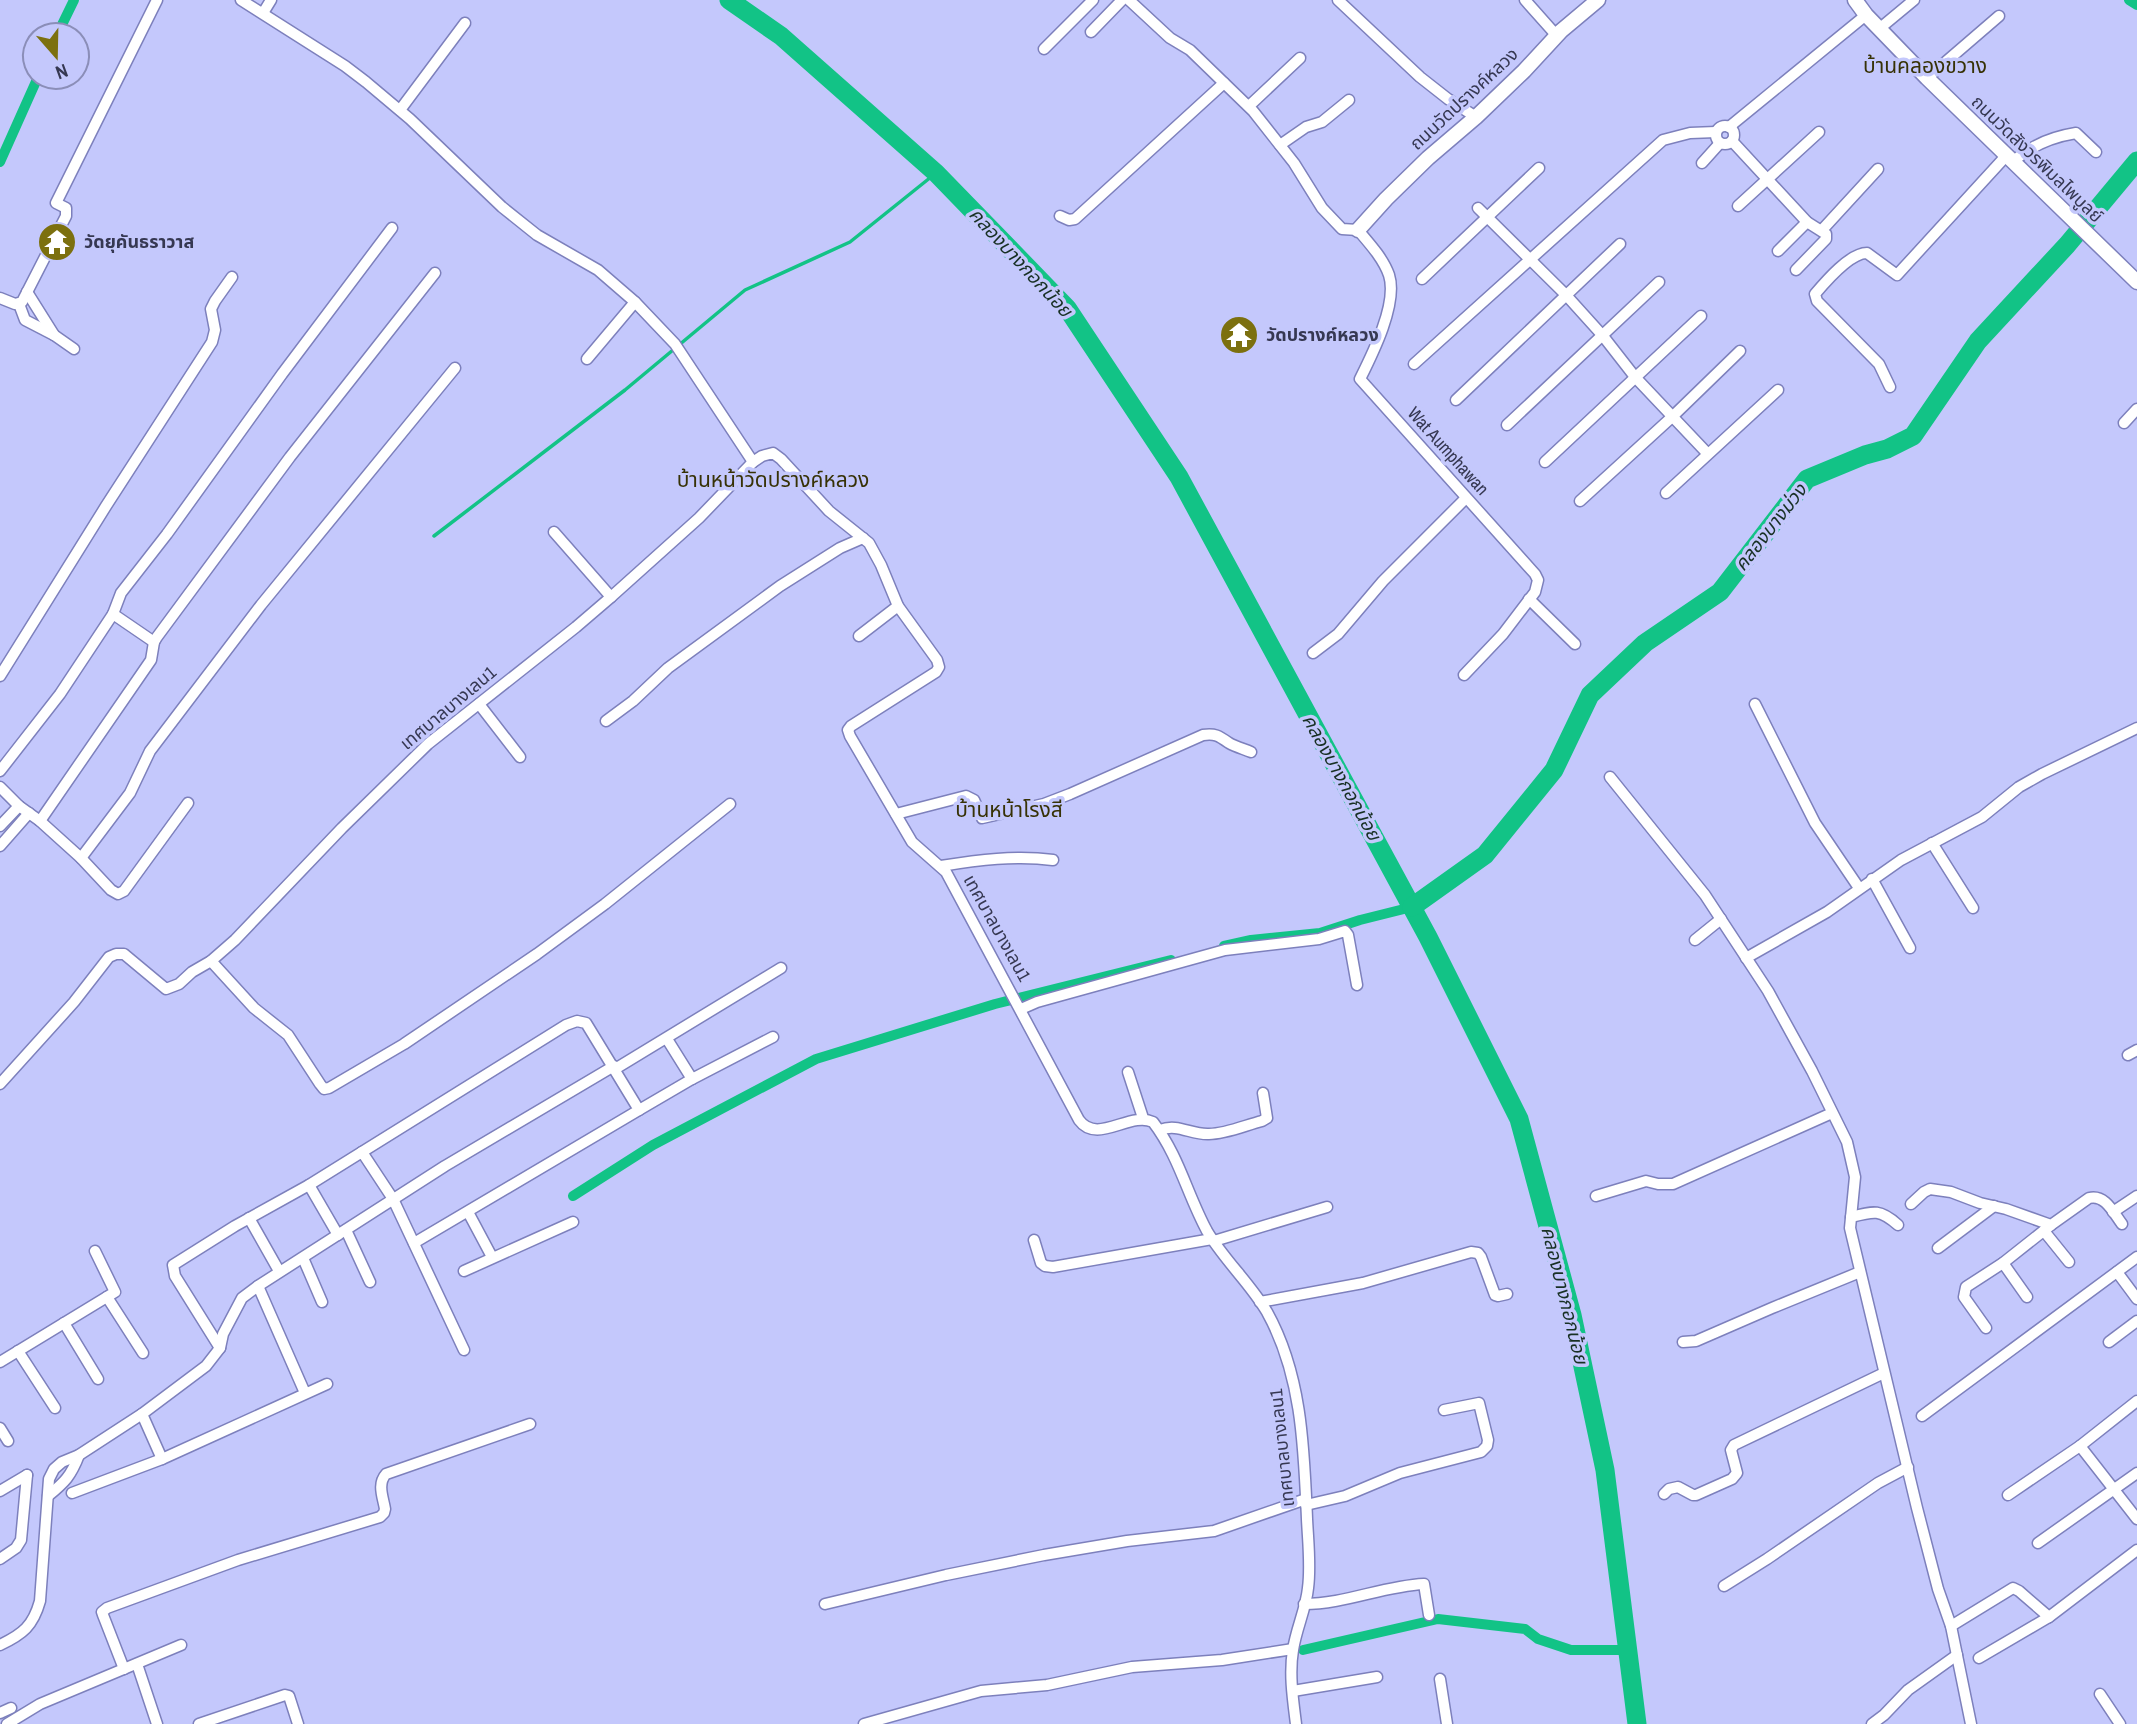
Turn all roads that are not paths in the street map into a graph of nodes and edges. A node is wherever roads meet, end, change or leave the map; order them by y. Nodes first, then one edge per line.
1 (157, 0) edge
2 (241, 0) edge
3 (271, 0) edge
4 (1093, 0) edge
5 (1122, 0) edge
6 (1338, 0) edge
7 (1525, 0) edge
8 (1598, 0) edge
9 (1855, 0) edge
10 (1914, 0) edge
11 (1137, 2) edge
12 (263, 13) junction
13 (1866, 15) junction
14 (1999, 16) dead end
15 (465, 23) dead end
16 (1880, 29) junction
17 (1091, 32) dead end
18 (1557, 36) junction
19 (1044, 49) dead end
20 (1300, 58) dead end
21 (1927, 78) junction
22 (1224, 83) junction
23 (1349, 100) dead end
24 (1248, 106) junction
25 (400, 110) junction
26 (1476, 117) junction
27 (1819, 132) dead end
28 (1722, 139) junction
29 (1280, 145) junction
30 (2096, 152) dead end
31 (2010, 159) junction
32 (1702, 163) dead end
33 (1539, 168) dead end
34 (1878, 169) dead end
35 (1765, 179) junction
36 (1738, 206) dead end
37 (1478, 208) dead end
38 (1060, 216) dead end
39 (1487, 216) junction
40 (1807, 222) junction
41 (392, 228) dead end
42 (1358, 230) junction
43 (1822, 230) junction
44 (1620, 244) dead end
45 (1778, 251) dead end
46 (1532, 260) junction
47 (1797, 270) dead end
48 (435, 273) dead end
49 (232, 277) dead end
50 (1422, 279) dead end
51 (1659, 282) dead end
52 (2137, 282) edge
53 (27, 292) junction
54 (1566, 295) junction
55 (0, 298) edge
56 (635, 302) junction
57 (17, 304) junction
58 (1701, 316) dead end
59 (54, 335) junction
60 (1603, 336) junction
61 (74, 349) dead end
62 (1740, 351) dead end
63 (587, 359) dead end
64 (1414, 364) dead end
65 (455, 368) dead end
66 (1635, 377) junction
67 (1890, 387) dead end
68 (1779, 390) dead end
69 (1456, 400) dead end
70 (2137, 410) edge
71 (1672, 417) junction
72 (2124, 423) dead end
73 (1507, 425) dead end
74 (1707, 453) junction
75 (752, 462) junction
76 (1545, 462) dead end
77 (1665, 493) dead end
78 (1466, 499) junction
79 (1580, 500) dead end
80 (554, 532) dead end
81 (861, 537) junction
82 (611, 597) junction
83 (1530, 599) junction
84 (898, 606) junction
85 (113, 614) junction
86 (859, 636) dead end
87 (154, 642) junction
88 (1575, 644) dead end
89 (1312, 653) dead end
90 (1464, 675) dead end
91 (0, 676) edge
92 (479, 704) junction
93 (1755, 704) dead end
94 (606, 722) dead end
95 (2137, 728) edge
96 (1251, 752) dead end
97 (520, 757) dead end
98 (0, 771) edge
99 (1610, 777) dead end
100 (0, 787) edge
101 (188, 803) dead end
102 (730, 804) dead end
103 (19, 806) junction
104 (29, 813) junction
105 (896, 814) junction
106 (40, 821) junction
107 (0, 826) edge
108 (1932, 843) junction
109 (0, 846) edge
110 (81, 858) junction
111 (1053, 860) dead end
112 (941, 866) junction
113 (1872, 880) junction
114 (1859, 888) junction
115 (1973, 908) dead end
116 (1721, 919) junction
117 (1695, 940) dead end
118 (1910, 948) dead end
119 (1746, 958) junction
120 (211, 961) junction
121 (781, 968) dead end
122 (1357, 985) dead end
123 (1021, 1008) junction
124 (773, 1037) dead end
125 (667, 1039) junction
126 (614, 1068) junction
127 (1128, 1072) dead end
128 (692, 1079) junction
129 (0, 1084) edge
130 (1263, 1093) dead end
131 (639, 1110) junction
132 (1832, 1112) junction
133 (1143, 1118) junction
134 (1160, 1130) junction
135 (362, 1152) junction
136 (309, 1185) junction
137 (1596, 1196) dead end
138 (2137, 1196) edge
139 (393, 1199) junction
140 (1911, 1204) dead end
141 (1994, 1206) junction
142 (1327, 1207) dead end
143 (468, 1212) junction
144 (2113, 1212) junction
145 (1852, 1217) junction
146 (249, 1218) junction
147 (573, 1223) dead end
148 (2122, 1224) dead end
149 (1898, 1225) dead end
150 (2048, 1228) junction
151 (342, 1232) junction
152 (1034, 1240) dead end
153 (1213, 1240) junction
154 (414, 1242) junction
155 (1938, 1248) dead end
156 (95, 1251) dead end
157 (492, 1257) junction
158 (2137, 1257) edge
159 (303, 1258) junction
160 (2069, 1262) dead end
161 (2003, 1263) junction
162 (279, 1271) junction
163 (464, 1271) dead end
164 (1860, 1272) junction
165 (2117, 1272) junction
166 (370, 1282) dead end
167 (258, 1286) junction
168 (1507, 1294) dead end
169 (107, 1297) junction
170 (2027, 1297) dead end
171 (2137, 1299) edge
172 (1260, 1302) junction
173 (322, 1303) dead end
174 (2137, 1321) edge
175 (64, 1323) junction
176 (1986, 1328) dead end
177 (1683, 1342) dead end
178 (2109, 1342) dead end
179 (220, 1348) junction
180 (464, 1350) dead end
181 (18, 1351) junction
182 (143, 1353) dead end
183 (0, 1362) edge
184 (1884, 1373) junction
185 (98, 1379) dead end
186 (327, 1384) dead end
187 (305, 1394) junction
188 (2137, 1401) edge
189 (55, 1408) dead end
190 (1444, 1410) dead end
191 (142, 1414) junction
192 (1922, 1416) dead end
193 (530, 1424) dead end
194 (0, 1428) edge
195 (8, 1441) dead end
196 (2080, 1446) junction
197 (79, 1455) junction
198 (162, 1459) junction
199 (1908, 1467) junction
200 (2137, 1473) edge
201 (2115, 1490) junction
202 (0, 1491) edge
203 (72, 1493) dead end
204 (1664, 1494) dead end
205 (2008, 1494) dead end
206 (48, 1496) junction
207 (1306, 1502) junction
208 (2137, 1519) edge
209 (2038, 1543) dead end
210 (2137, 1550) edge
211 (0, 1559) edge
212 (1724, 1586) dead end
213 (825, 1604) dead end
214 (1304, 1604) junction
215 (1429, 1615) dead end
216 (2049, 1617) junction
217 (1951, 1626) junction
218 (0, 1645) edge
219 (181, 1646) dead end
220 (1293, 1651) junction
221 (1957, 1655) junction
222 (1979, 1658) dead end
223 (137, 1664) junction
224 (124, 1670) junction
225 (1377, 1677) dead end
226 (1440, 1679) dead end
227 (1293, 1691) junction
228 (2101, 1694) dead end
229 (11, 1708) dead end
230 (0, 1713) edge
231 (7, 1724) edge
232 (157, 1724) edge
233 (199, 1724) edge
234 (298, 1724) edge
235 (864, 1724) edge
236 (1296, 1724) edge
237 (1447, 1724) edge
238 (1872, 1724) edge
239 (1971, 1724) edge
240 (2120, 1724) edge

1 - 53 street
2 - 12 street
3 - 12 street
4 - 19 street
5 - 17 street
6 - 26 street
7 - 18 street
8 - 18 street, ถนนวัดปรางค์หลวง
9 - 13 street, ถนนวัดสังวรพิมลไพบูลย์
10 - 16 street
11 - 22 street
12 - 25 street
13 - 16 street, ถนนวัดสังวรพิมลไพบูลย์
13 - 28 street
14 - 21 street
15 - 25 street
16 - 21 street, ถนนวัดสังวรพิมลไพบูลย์
18 - 26 street, ถนนวัดปรางค์หลวง
20 - 24 street
21 - 31 street, ถนนวัดสังวรพิมลไพบูลย์
22 - 24 street
22 - 38 street
23 - 29 street
24 - 29 street
25 - 56 street
26 - 42 street, ถนนวัดปรางค์หลวง
27 - 35 street
28 - 32 street
28 - 35 street
28 - 46 street
29 - 42 street
30 - 31 street
31 - 52 street, ถนนวัดสังวรพิมลไพบูลย์
31 - 67 street
33 - 39 street
34 - 43 street
35 - 36 street
35 - 40 street
37 - 39 street
39 - 46 street
39 - 50 street
40 - 43 street
40 - 45 street
41 - 85 street
42 - 78 street, Wat Aumphawan
43 - 47 street
44 - 54 street
46 - 54 street
46 - 64 street
48 - 87 street
49 - 91 street
51 - 60 street
53 - 57 street
53 - 59 street
54 - 60 street
54 - 69 street
55 - 57 street
56 - 63 street
56 - 75 street
57 - 59 street
58 - 66 street
59 - 61 street
60 - 66 street
60 - 73 street
62 - 71 street
65 - 110 street
66 - 71 street
66 - 76 street
68 - 74 street
70 - 72 street
71 - 74 street
71 - 79 street
74 - 77 street
75 - 81 street, เทศบาลบางเลน1
75 - 82 street, เทศบาลบางเลน1
78 - 83 street, Wat Aumphawan
78 - 89 street
80 - 82 street
81 - 84 street, เทศบาลบางเลน1
81 - 94 street
82 - 92 street, เทศบาลบางเลน1
83 - 88 street
83 - 90 street
84 - 86 street
84 - 105 street, เทศบาลบางเลน1
85 - 87 street
85 - 98 street
87 - 106 street
92 - 97 street
92 - 120 street, เทศบาลบางเลน1
93 - 114 street
95 - 108 street
96 - 105 street
99 - 116 street
100 - 103 street
101 - 110 street
102 - 120 street
103 - 104 street
103 - 107 street
104 - 106 street
104 - 109 street
105 - 112 street, เทศบาลบางเลน1
106 - 110 street
108 - 113 street
108 - 115 street
111 - 112 street
112 - 123 street, เทศบาลบางเลน1
113 - 114 street
113 - 118 street
114 - 119 street
116 - 117 street
116 - 119 street
119 - 132 street
120 - 129 street, เทศบาลบางเลน1
121 - 125 street
122 - 123 street
123 - 133 street, เทศบาลบางเลน1
124 - 128 street
125 - 126 street
125 - 128 street
126 - 131 street
126 - 135 street
126 - 139 street
127 - 133 street
128 - 131 street
130 - 134 street
131 - 143 street
132 - 137 street
132 - 145 street
133 - 134 street, เทศบาลบางเลน1
134 - 153 street, เทศบาลบางเลน1
135 - 136 street
135 - 139 street
136 - 146 street
136 - 151 street
138 - 144 street
139 - 151 street
139 - 154 street
140 - 141 street
141 - 150 street
141 - 155 street
142 - 153 street
143 - 154 street
143 - 157 street
144 - 148 street
144 - 150 street
145 - 149 street
145 - 164 street
146 - 162 street
146 - 179 street
147 - 157 street
150 - 160 street
150 - 161 street
151 - 159 street
151 - 166 street
152 - 153 street
153 - 172 street, เทศบาลบางเลน1
154 - 180 street
156 - 169 street
157 - 163 street
158 - 165 street
159 - 162 street
159 - 173 street
161 - 170 street
161 - 176 street
162 - 167 street
164 - 177 street
164 - 184 street
165 - 171 street
165 - 192 street
167 - 179 street
167 - 187 street
168 - 172 street
169 - 175 street
169 - 182 street
172 - 207 street, เทศบาลบางเลน1
174 - 178 street
175 - 181 street
175 - 185 street
179 - 191 street
181 - 183 street
181 - 189 street
184 - 199 street
184 - 204 street
186 - 187 street
187 - 198 street
188 - 196 street
190 - 207 street
191 - 197 street
191 - 198 street
193 - 224 street
194 - 195 street
196 - 201 street
196 - 205 street
197 - 206 street
197 - 206 street
198 - 203 street
199 - 212 street
199 - 217 street
200 - 201 street
201 - 208 street
201 - 209 street
202 - 211 street
206 - 218 street
207 - 213 street
207 - 214 street, เทศบาลบางเลน1
210 - 216 street
214 - 215 street
214 - 220 street, เทศบาลบางเลน1
216 - 217 street
216 - 222 street
217 - 221 street
219 - 223 street
220 - 227 street, เทศบาลบางเลน1
220 - 235 street
221 - 238 street
221 - 239 street
223 - 224 street
223 - 232 street
224 - 231 street
225 - 227 street
226 - 237 street
227 - 236 street, เทศบาลบางเลน1
228 - 240 street
229 - 230 street
233 - 234 street

